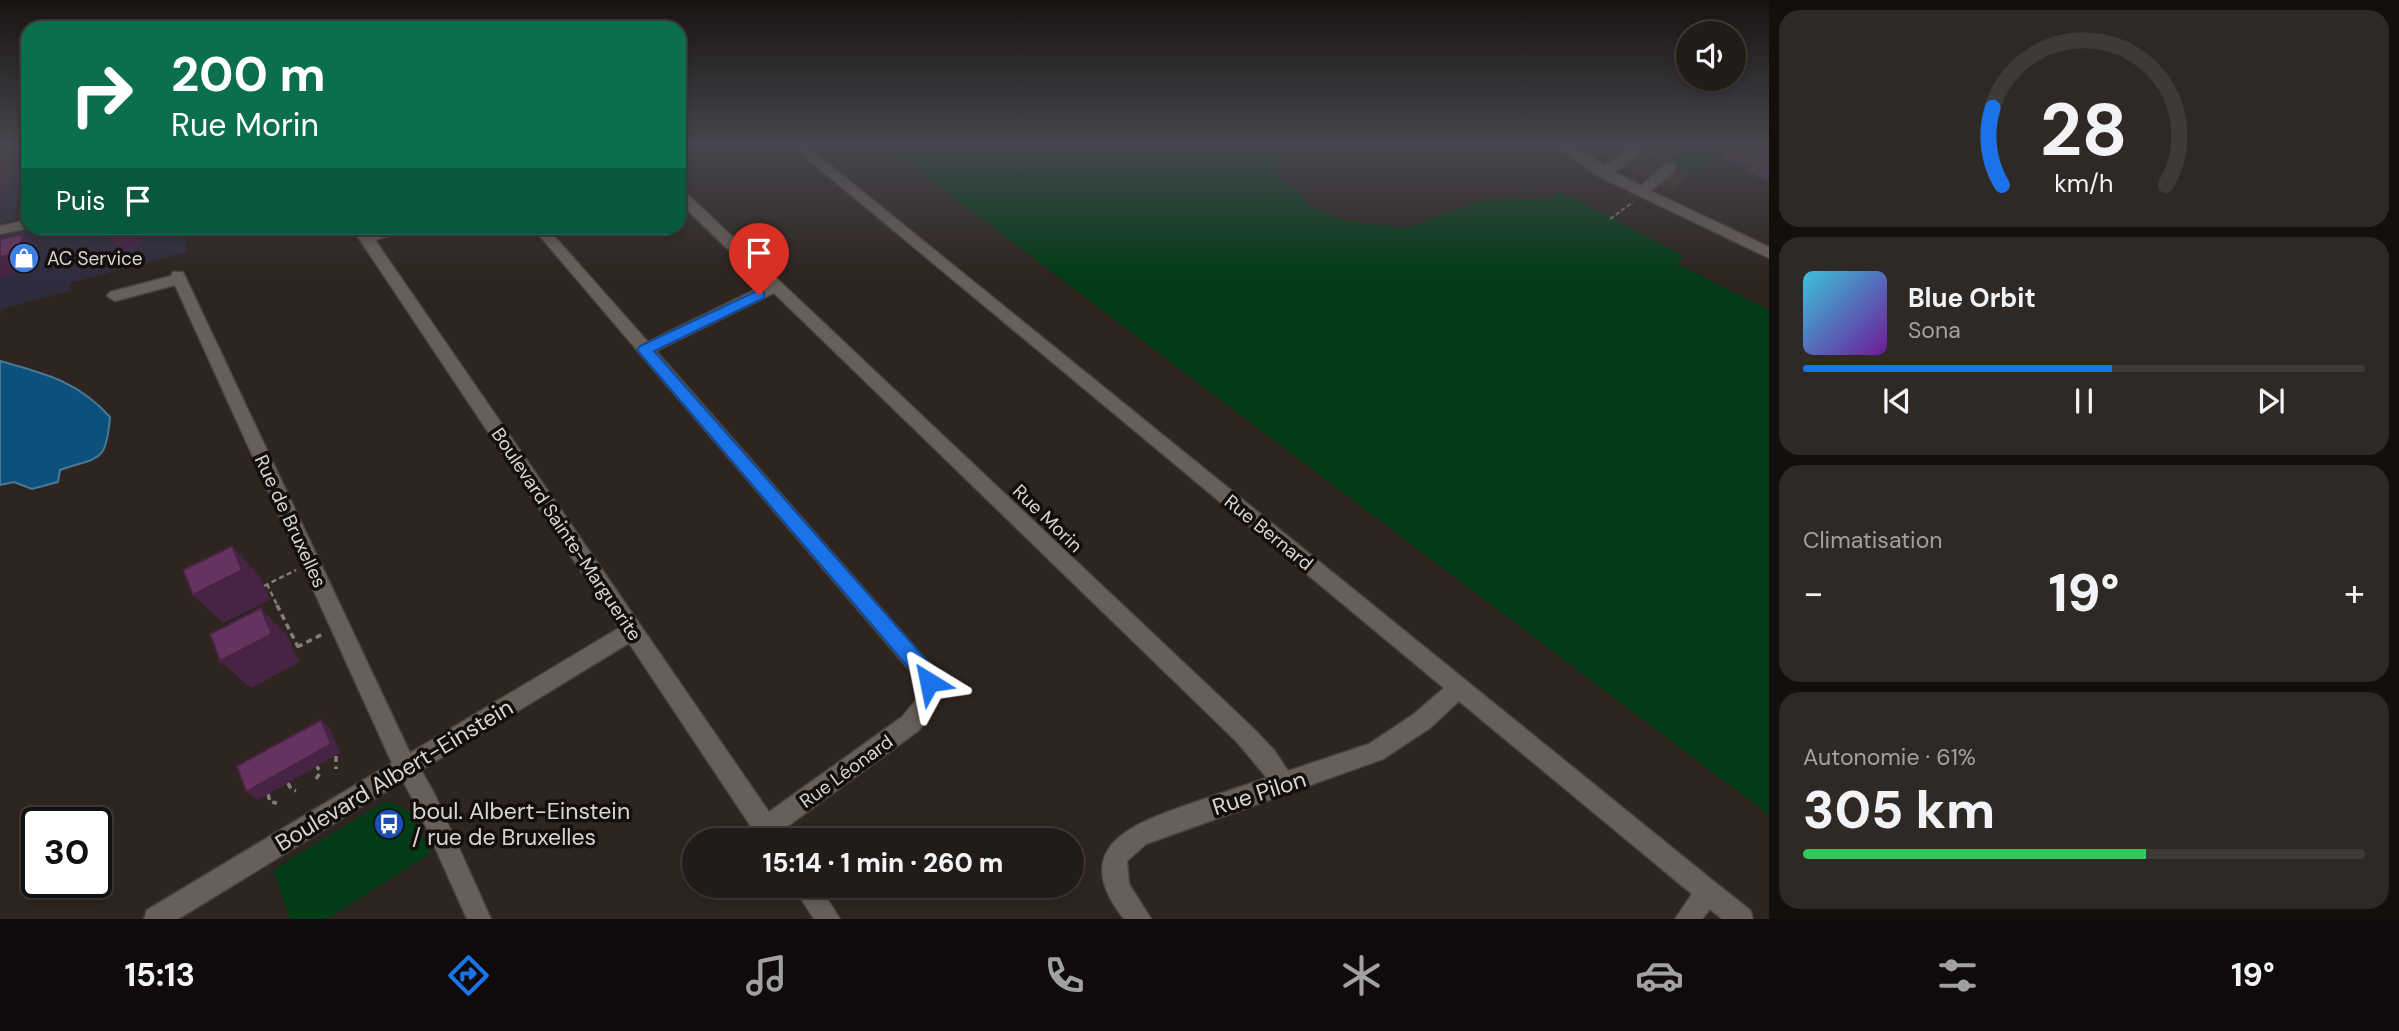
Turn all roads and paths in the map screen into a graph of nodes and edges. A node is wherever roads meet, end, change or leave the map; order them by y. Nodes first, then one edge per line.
1 (849, 188) edge
2 (1639, 188) edge
3 (1646, 188) edge
4 (1644, 191) junction
5 (686, 201) edge
6 (1610, 219) dead end
7 (21, 226) edge
8 (0, 230) edge
9 (364, 235) edge
10 (546, 235) edge
11 (1769, 243) edge
12 (1769, 253) edge
13 (776, 286) junction
14 (116, 296) dead end
15 (645, 350) junction
16 (310, 563) junction
17 (339, 625) junction
18 (632, 631) junction
19 (1459, 688) junction
20 (335, 756) dead end
21 (317, 766) dead end
22 (407, 766) junction
23 (336, 769) dead end
24 (316, 779) dead end
25 (288, 783) dead end
26 (1285, 785) junction
27 (296, 791) dead end
28 (268, 794) dead end
29 (277, 803) dead end
30 (766, 828) edge
31 (778, 828) edge
32 (1709, 892) junction
33 (813, 898) edge
34 (156, 919) edge
35 (479, 919) edge
36 (828, 919) edge
37 (1139, 919) edge
38 (1687, 919) edge
39 (1741, 919) edge

1 - 19 street, Rue Bernard
2 - 4 street
3 - 4 street
4 - 6 path
4 - 11 street
4 - 12 street
5 - 13 street, Rue Morin
7 - 8 street
9 - 18 street, Boulevard Sainte-Marguerite
10 - 15 street, Rue Léonard
13 - 15 street
13 - 26 street, Rue Morin
14 - 16 street, Rue de Bruxelles
15 - 31 street, Rue Léonard
16 - 17 street, Rue de Bruxelles
16 - 17 path
17 - 22 street, Rue de Bruxelles
18 - 22 street, Boulevard Albert-Einstein
18 - 30 street, Boulevard Sainte-Marguerite
19 - 26 street, Rue Pilon
19 - 32 street, Rue Bernard
20 - 23 path
21 - 24 path
22 - 34 street, Boulevard Albert-Einstein
22 - 35 street, Rue de Bruxelles
25 - 27 path
26 - 37 street, Rue Pilon
28 - 29 path
32 - 38 street
32 - 39 street, Rue Bernard
33 - 36 street

